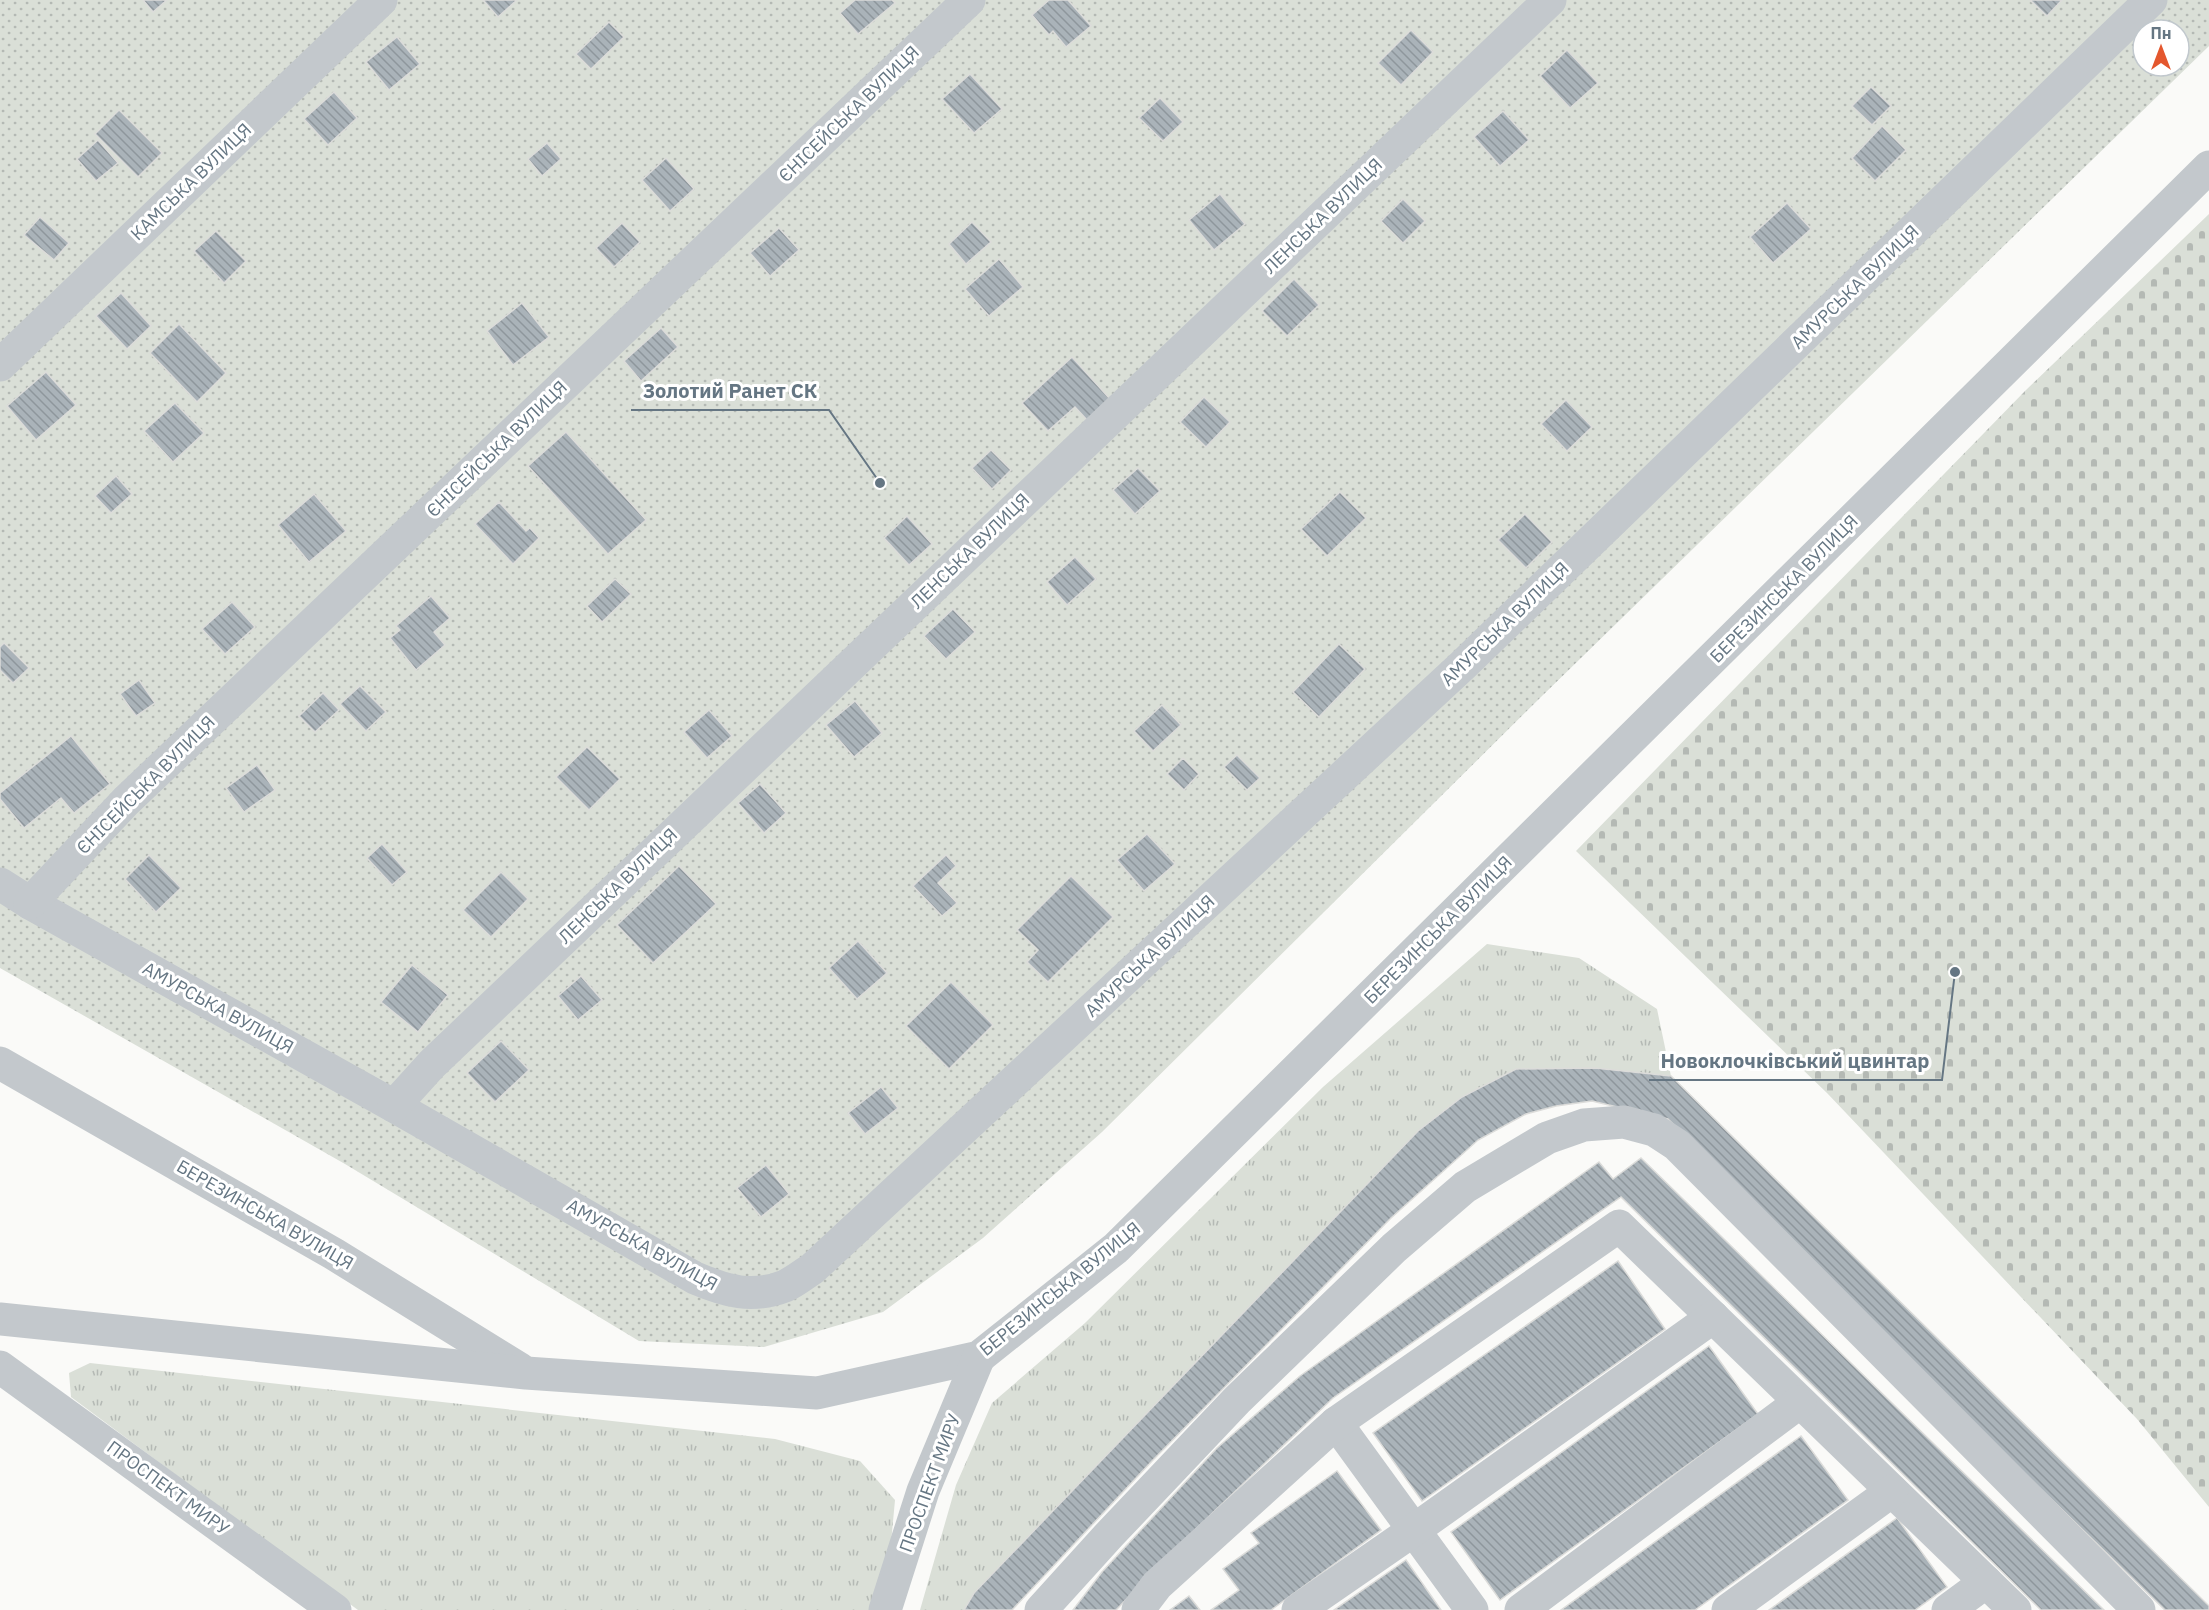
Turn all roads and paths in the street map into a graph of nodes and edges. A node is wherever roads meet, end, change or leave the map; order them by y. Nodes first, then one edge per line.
1 (381, 0) edge
2 (969, 0) edge
3 (1550, 0) edge
4 (2151, 0) edge
5 (2209, 167) edge
6 (0, 365) edge
7 (0, 884) edge
8 (30, 903) junction
9 (0, 1063) edge
10 (394, 1106) junction
11 (1713, 1317) junction
12 (0, 1318) edge
13 (979, 1357) junction
14 (0, 1367) edge
15 (526, 1374) junction
16 (1800, 1402) junction
17 (1335, 1423) junction
18 (1893, 1491) junction
19 (1414, 1530) junction
20 (1986, 1582) junction
21 (335, 1610) edge
22 (885, 1610) edge
23 (1041, 1610) edge
24 (1138, 1610) edge
25 (1298, 1610) edge
26 (1472, 1610) edge
27 (1521, 1610) edge
28 (1728, 1610) edge
29 (1948, 1610) edge
30 (2015, 1610) edge
31 (2139, 1610) edge

1 - 6 street, КАМСЬКА ВУЛИЦЯ
2 - 8 street, ЄНІСЕЙСЬКА ВУЛИЦЯ
3 - 10 street, ЛЕНСЬКА ВУЛИЦЯ
4 - 10 street, АМУРСЬКА ВУЛИЦЯ
5 - 13 street, БЕРЕЗИНСЬКА ВУЛИЦЯ
7 - 8 street, АМУРСЬКА ВУЛИЦЯ
8 - 10 street, АМУРСЬКА ВУЛИЦЯ
9 - 15 street, БЕРЕЗИНСЬКА ВУЛИЦЯ
11 - 16 street
11 - 17 street
11 - 19 street
12 - 15 street, БЕРЕЗИНСЬКА ВУЛИЦЯ
13 - 15 street, БЕРЕЗИНСЬКА ВУЛИЦЯ
13 - 22 street, ПРОСПЕКТ МИРУ
14 - 21 street, ПРОСПЕКТ МИРУ
16 - 18 street
16 - 27 street
17 - 19 street
17 - 24 street
18 - 20 street
18 - 28 street
19 - 25 street
19 - 26 street
20 - 29 street
20 - 30 street
23 - 31 street

